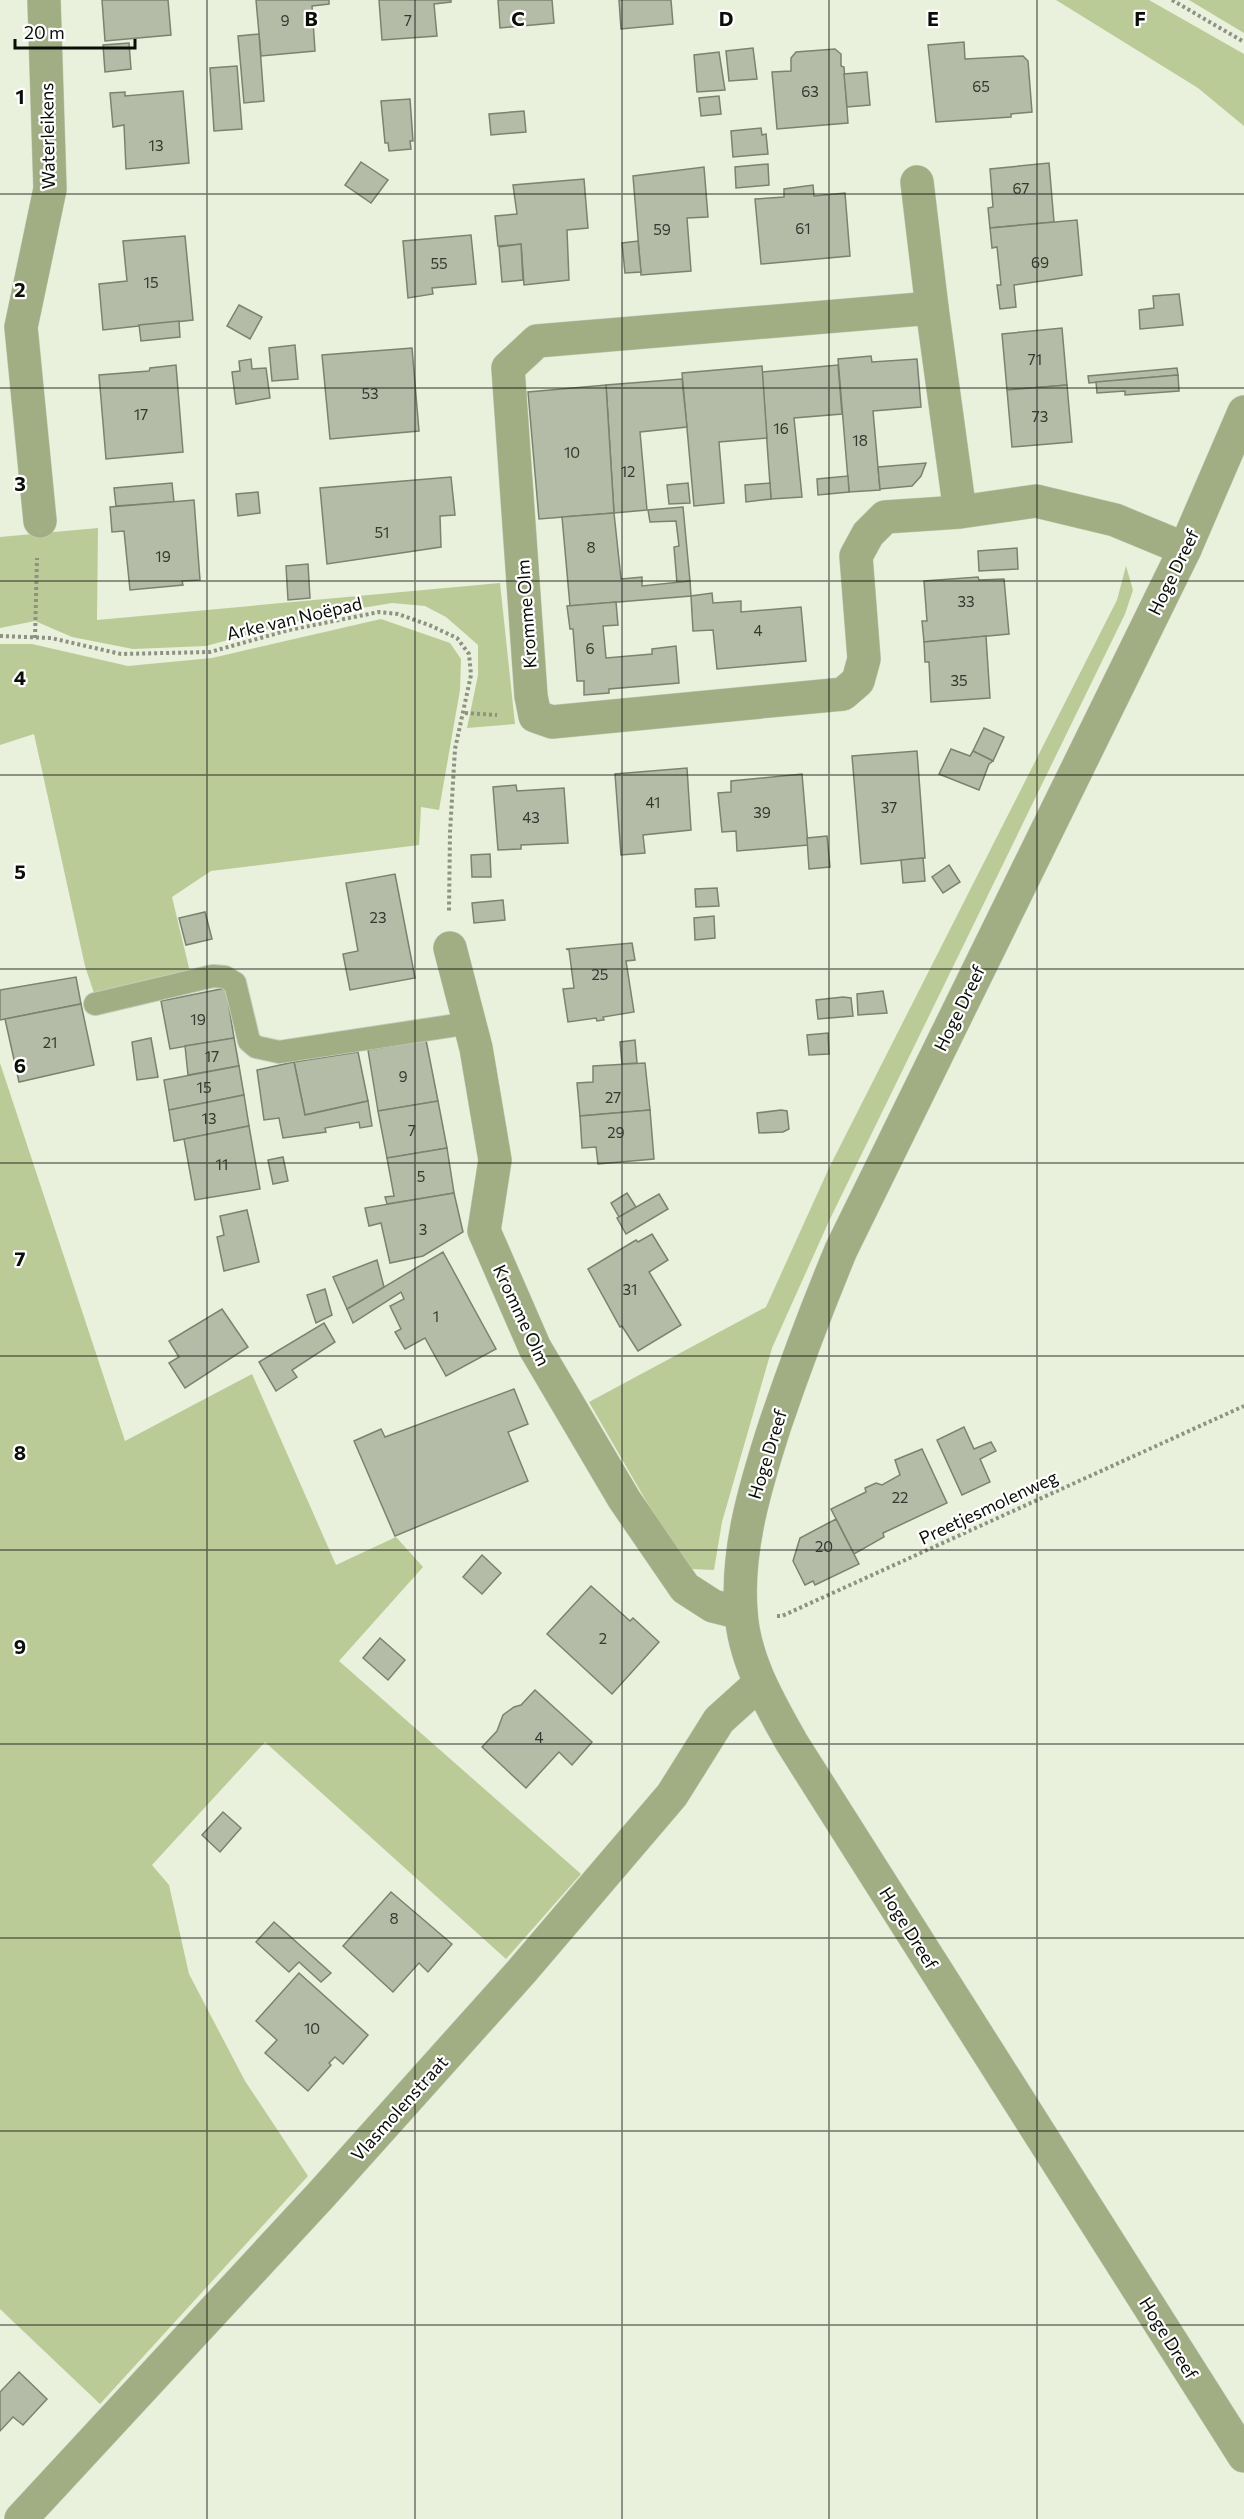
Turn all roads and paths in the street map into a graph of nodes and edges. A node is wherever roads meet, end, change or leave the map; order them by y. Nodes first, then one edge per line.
1 (44, 0) edge
2 (1172, 0) edge
3 (1244, 42) edge
4 (917, 182) dead end
5 (932, 308) junction
6 (1244, 412) edge
7 (960, 512) junction
8 (40, 521) joint
9 (1185, 549) junction
10 (0, 636) edge
11 (35, 638) junction
12 (450, 948) joint
13 (95, 1004) dead end
14 (470, 1023) junction
15 (1244, 1406) edge
16 (741, 1613) junction
17 (759, 1683) junction
18 (1244, 2456) edge
19 (21, 2519) edge

1 - 8 street, Waterleikens
2 - 3 path
4 - 5 street
5 - 7 street
5 - 7 street, Kromme Olm
6 - 9 street, Hoge Dreef
7 - 9 street, Kromme Olm
8 - 11 path
9 - 16 street, Hoge Dreef
10 - 11 path, Arke van Noëpad
11 - 12 path, Arke van Noëpad
12 - 14 street, Kromme Olm
13 - 14 lane
14 - 16 street, Kromme Olm
15 - 16 path, Preetjesmolenweg
16 - 17 street, Hoge Dreef
17 - 18 street, Hoge Dreef
17 - 19 street, Vlasmolenstraat

